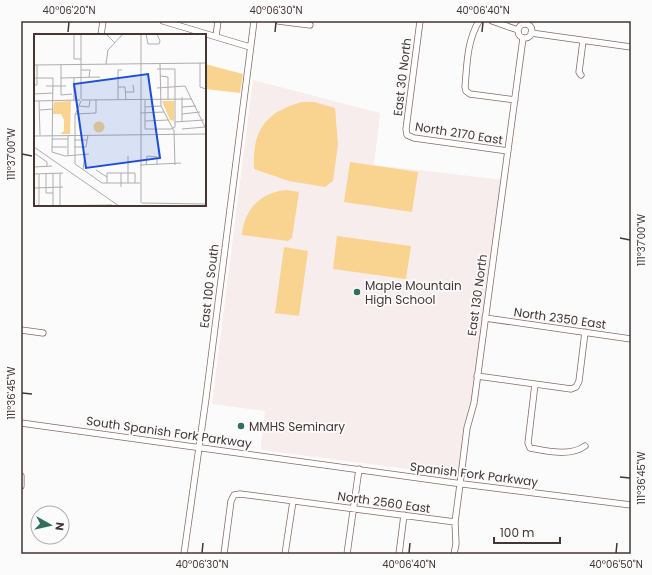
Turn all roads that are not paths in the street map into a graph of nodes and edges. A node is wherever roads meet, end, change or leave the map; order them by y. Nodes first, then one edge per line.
1 (103, 21) edge
2 (163, 21) edge
3 (218, 21) edge
4 (254, 21) edge
5 (278, 21) edge
6 (420, 21) edge
7 (479, 21) edge
8 (492, 21) edge
9 (526, 23) edge
10 (310, 25) dead end
11 (518, 30) junction
12 (101, 34) edge
13 (531, 34) junction
14 (216, 36) junction
15 (523, 38) junction
16 (583, 41) junction
17 (250, 47) junction
18 (631, 48) edge
19 (581, 75) dead end
20 (515, 100) junction
21 (407, 136) joint
22 (508, 151) junction
23 (485, 318) junction
24 (21, 330) edge
25 (585, 332) junction
26 (43, 334) dead end
27 (631, 339) edge
28 (477, 376) junction
29 (535, 384) junction
30 (21, 422) edge
31 (585, 446) dead end
32 (199, 447) junction
33 (314, 462) joint
34 (359, 469) junction
35 (21, 476) edge
36 (460, 483) junction
37 (21, 486) edge
38 (292, 501) junction
39 (631, 505) edge
40 (354, 509) junction
41 (404, 516) junction
42 (455, 522) junction
43 (184, 554) edge
44 (224, 554) edge
45 (285, 554) edge
46 (347, 554) edge
47 (399, 554) edge
48 (454, 554) edge

1 - 12 street
2 - 14 street
3 - 14 street
4 - 17 street, East 100 South
5 - 10 street
6 - 21 street, East 30 North
7 - 20 street
8 - 11 street
9 - 11 street
9 - 13 street
11 - 15 street
13 - 15 street
13 - 16 street
14 - 17 street
15 - 20 street, East 130 North
16 - 18 street
16 - 19 street
17 - 32 street, East 100 South
20 - 22 street, East 130 North
21 - 22 street, North 2170 East
22 - 23 street, East 130 North
23 - 25 street, North 2350 East
23 - 28 street, East 130 North
24 - 26 street
25 - 27 street, North 2350 East
25 - 29 street
28 - 29 street
28 - 36 street, East 130 North
29 - 31 street
30 - 32 street, South Spanish Fork Parkway
32 - 33 street, South Spanish Fork Parkway
32 - 43 street, East 100 South
33 - 34 street, Spanish Fork Parkway
34 - 36 street, Spanish Fork Parkway
34 - 40 street
35 - 37 street
36 - 39 street, Spanish Fork Parkway
36 - 42 street, East 130 North
38 - 40 street, North 2560 East
38 - 44 street, North 2560 East
38 - 45 street
40 - 41 street, North 2560 East
40 - 46 street
41 - 42 street, North 2560 East
41 - 47 street
42 - 48 street, East 130 North

